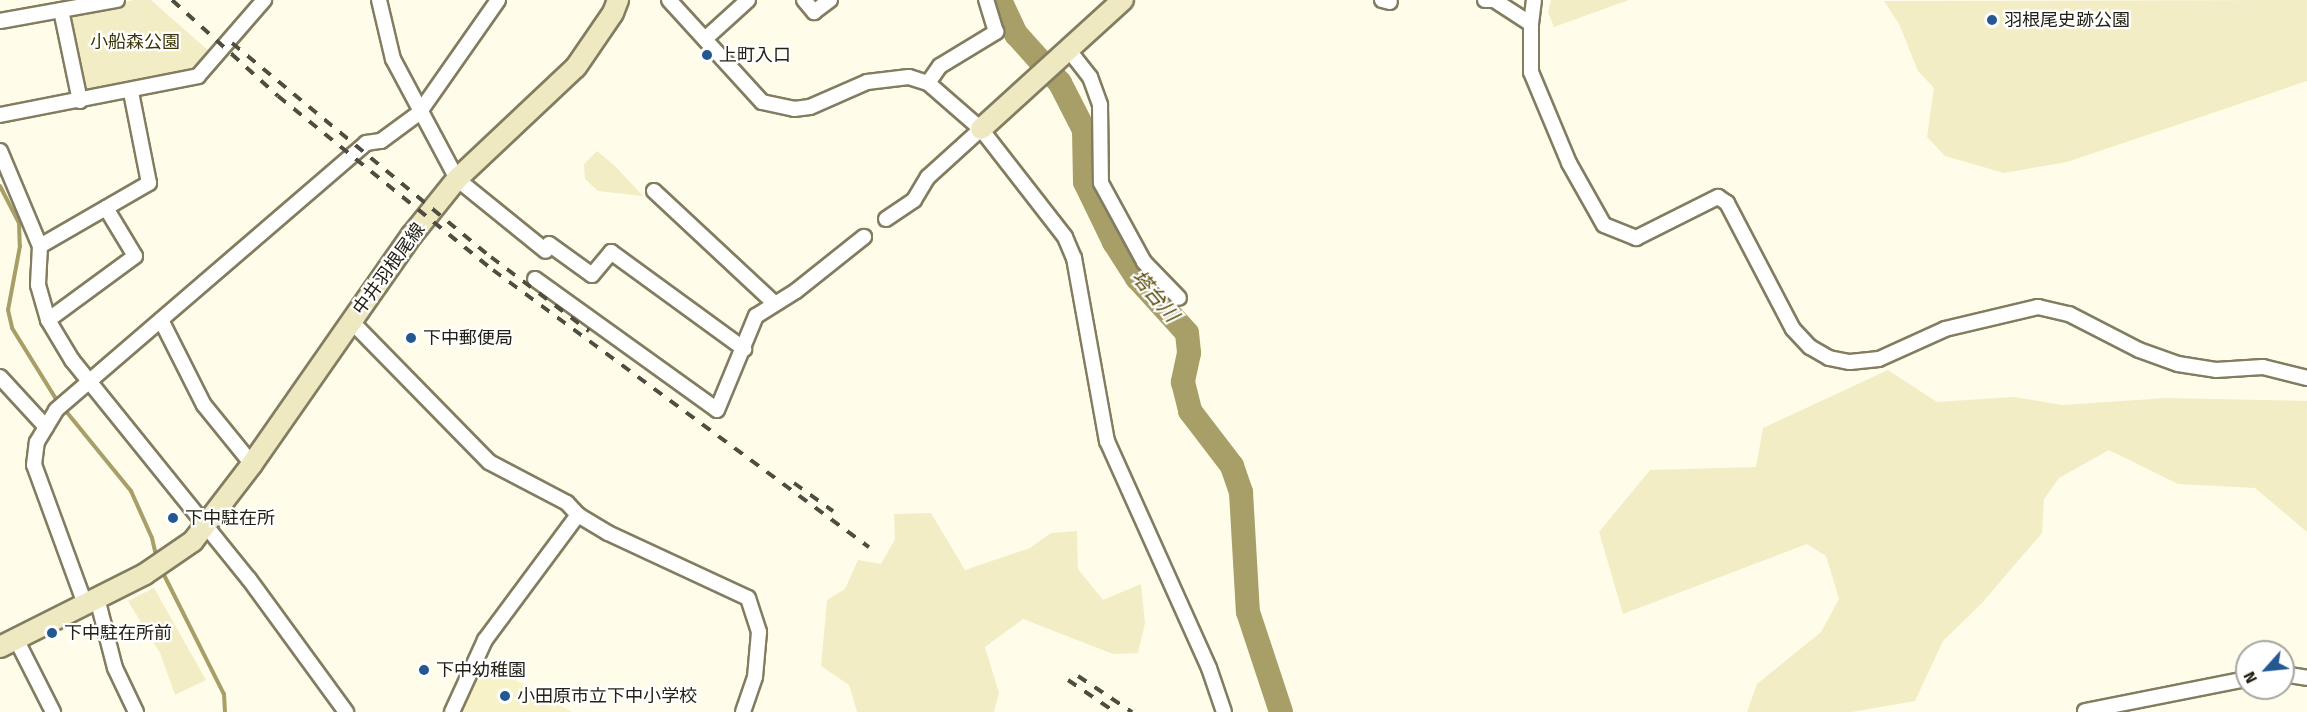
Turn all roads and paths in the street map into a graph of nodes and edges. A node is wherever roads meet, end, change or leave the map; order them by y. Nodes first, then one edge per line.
1 (117, 0) edge
2 (264, 0) edge
3 (379, 0) edge
4 (498, 0) edge
5 (618, 0) edge
6 (669, 0) edge
7 (748, 0) edge
8 (804, 0) edge
9 (830, 0) edge
10 (986, 0) edge
11 (1123, 0) edge
12 (1485, 0) edge
13 (1534, 0) edge
14 (61, 10) junction
15 (0, 21) edge
16 (1532, 24) junction
17 (705, 39) junction
18 (1064, 52) junction
19 (928, 83) junction
20 (131, 92) junction
21 (80, 101) junction
22 (419, 114) junction
23 (0, 115) edge
24 (981, 129) junction
25 (0, 151) edge
26 (457, 179) junction
27 (654, 191) dead end
28 (106, 208) junction
29 (886, 219) dead end
30 (864, 237) dead end
31 (40, 246) junction
32 (535, 279) dead end
33 (1179, 298) dead end
34 (773, 302) junction
35 (48, 320) junction
36 (161, 320) junction
37 (351, 321) junction
38 (744, 349) junction
39 (0, 377) edge
40 (2307, 378) edge
41 (91, 384) junction
42 (46, 427) junction
43 (252, 464) junction
44 (578, 515) junction
45 (206, 524) junction
46 (91, 601) junction
47 (8, 643) edge
48 (2235, 681) edge
49 (2085, 711) edge
50 (53, 712) edge
51 (136, 712) edge
52 (346, 712) edge
53 (452, 712) edge
54 (743, 712) edge
55 (1224, 712) edge

1 - 14 street
2 - 20 street
3 - 22 street
4 - 22 street
5 - 26 main road, 中井羽根尾線
6 - 17 street
7 - 17 street
8 - 9 street
10 - 19 street
11 - 18 main road
12 - 16 street
13 - 16 street
14 - 15 street
14 - 21 street
16 - 40 street
17 - 19 street
18 - 24 main road
18 - 33 street
19 - 24 street
20 - 21 street
20 - 28 street
21 - 23 street
22 - 26 street
22 - 36 street
24 - 29 street
24 - 55 street
25 - 31 street
26 - 37 main road, 中井羽根尾線
26 - 38 street
27 - 34 street
28 - 31 street
28 - 35 street
30 - 34 street
31 - 35 street
32 - 38 street
34 - 38 street
35 - 41 street
36 - 41 street
36 - 43 street
37 - 43 main road, 中井羽根尾線
37 - 44 street
39 - 42 street
41 - 42 street
41 - 45 street
42 - 46 street
43 - 45 main road, 中井羽根尾線
44 - 53 street
44 - 54 street
45 - 46 main road, 中井羽根尾線
45 - 52 street
46 - 47 main road
46 - 51 street
47 - 50 street
48 - 49 street

